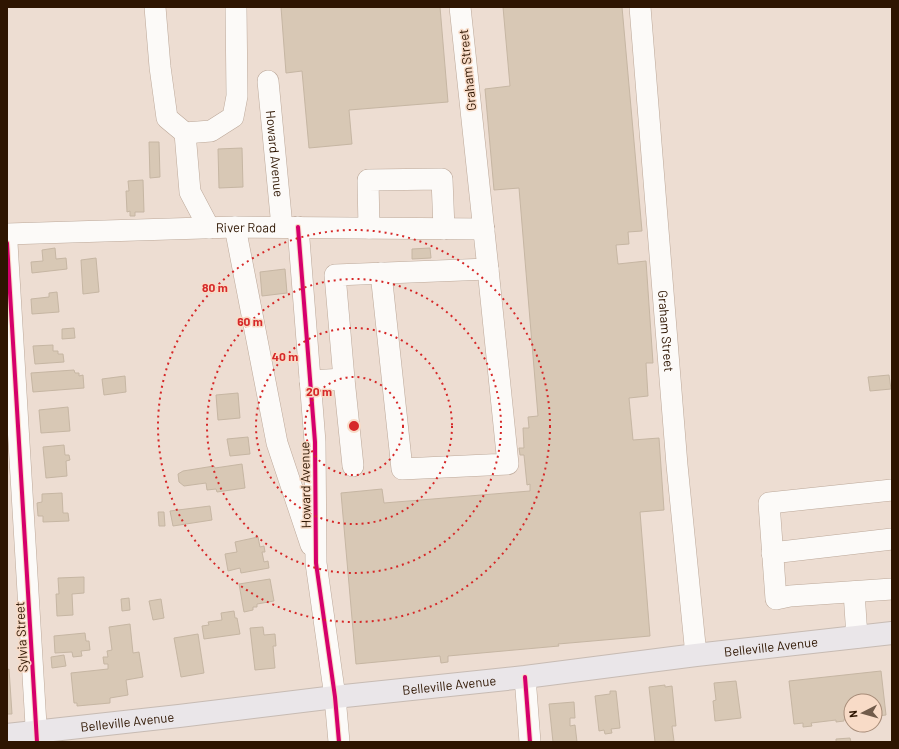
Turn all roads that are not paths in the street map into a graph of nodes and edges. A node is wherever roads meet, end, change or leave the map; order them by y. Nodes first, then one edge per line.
1 (155, 7) edge
2 (236, 7) edge
3 (460, 7) edge
4 (640, 7) edge
5 (268, 81) dead end
6 (185, 133) junction
7 (235, 227) junction
8 (290, 227) junction
9 (209, 228) junction
10 (369, 228) junction
11 (444, 228) junction
12 (484, 229) junction
13 (7, 234) edge
14 (7, 243) edge
15 (488, 269) junction
16 (381, 273) junction
17 (344, 379) junction
18 (310, 381) junction
19 (353, 466) dead end
20 (892, 490) edge
21 (892, 539) edge
22 (772, 553) junction
23 (316, 562) junction
24 (892, 589) edge
25 (854, 592) junction
26 (892, 633) edge
27 (857, 637) junction
28 (696, 655) junction
29 (525, 677) junction
30 (336, 697) junction
31 (7, 735) edge
32 (37, 737) edge
33 (339, 742) edge
34 (530, 742) edge

1 - 6 street
2 - 6 street
3 - 12 street, Graham Street
4 - 28 street, Graham Street
5 - 8 street, Howard Avenue
6 - 9 street
7 - 8 street, River Road
7 - 9 street, River Road
7 - 23 street, Howard Avenue
8 - 10 street, River Road
8 - 18 street, Howard Avenue
9 - 13 street, River Road
10 - 11 street, River Road
10 - 11 street
11 - 12 street, River Road
12 - 15 street, Graham Street
14 - 32 street, Sylvia Street
15 - 16 street
15 - 16 street, Graham Street
16 - 17 street
17 - 18 street
17 - 19 street
18 - 23 street, Howard Avenue
20 - 22 street
21 - 22 street
22 - 25 street
23 - 30 street, Howard Avenue
24 - 25 street
25 - 27 street
26 - 27 main road, Belleville Avenue
27 - 28 main road, Belleville Avenue
28 - 29 main road, Belleville Avenue
29 - 30 main road, Belleville Avenue
29 - 34 street
30 - 32 main road, Belleville Avenue
30 - 33 street, Howard Avenue
31 - 32 main road, Belleville Avenue

